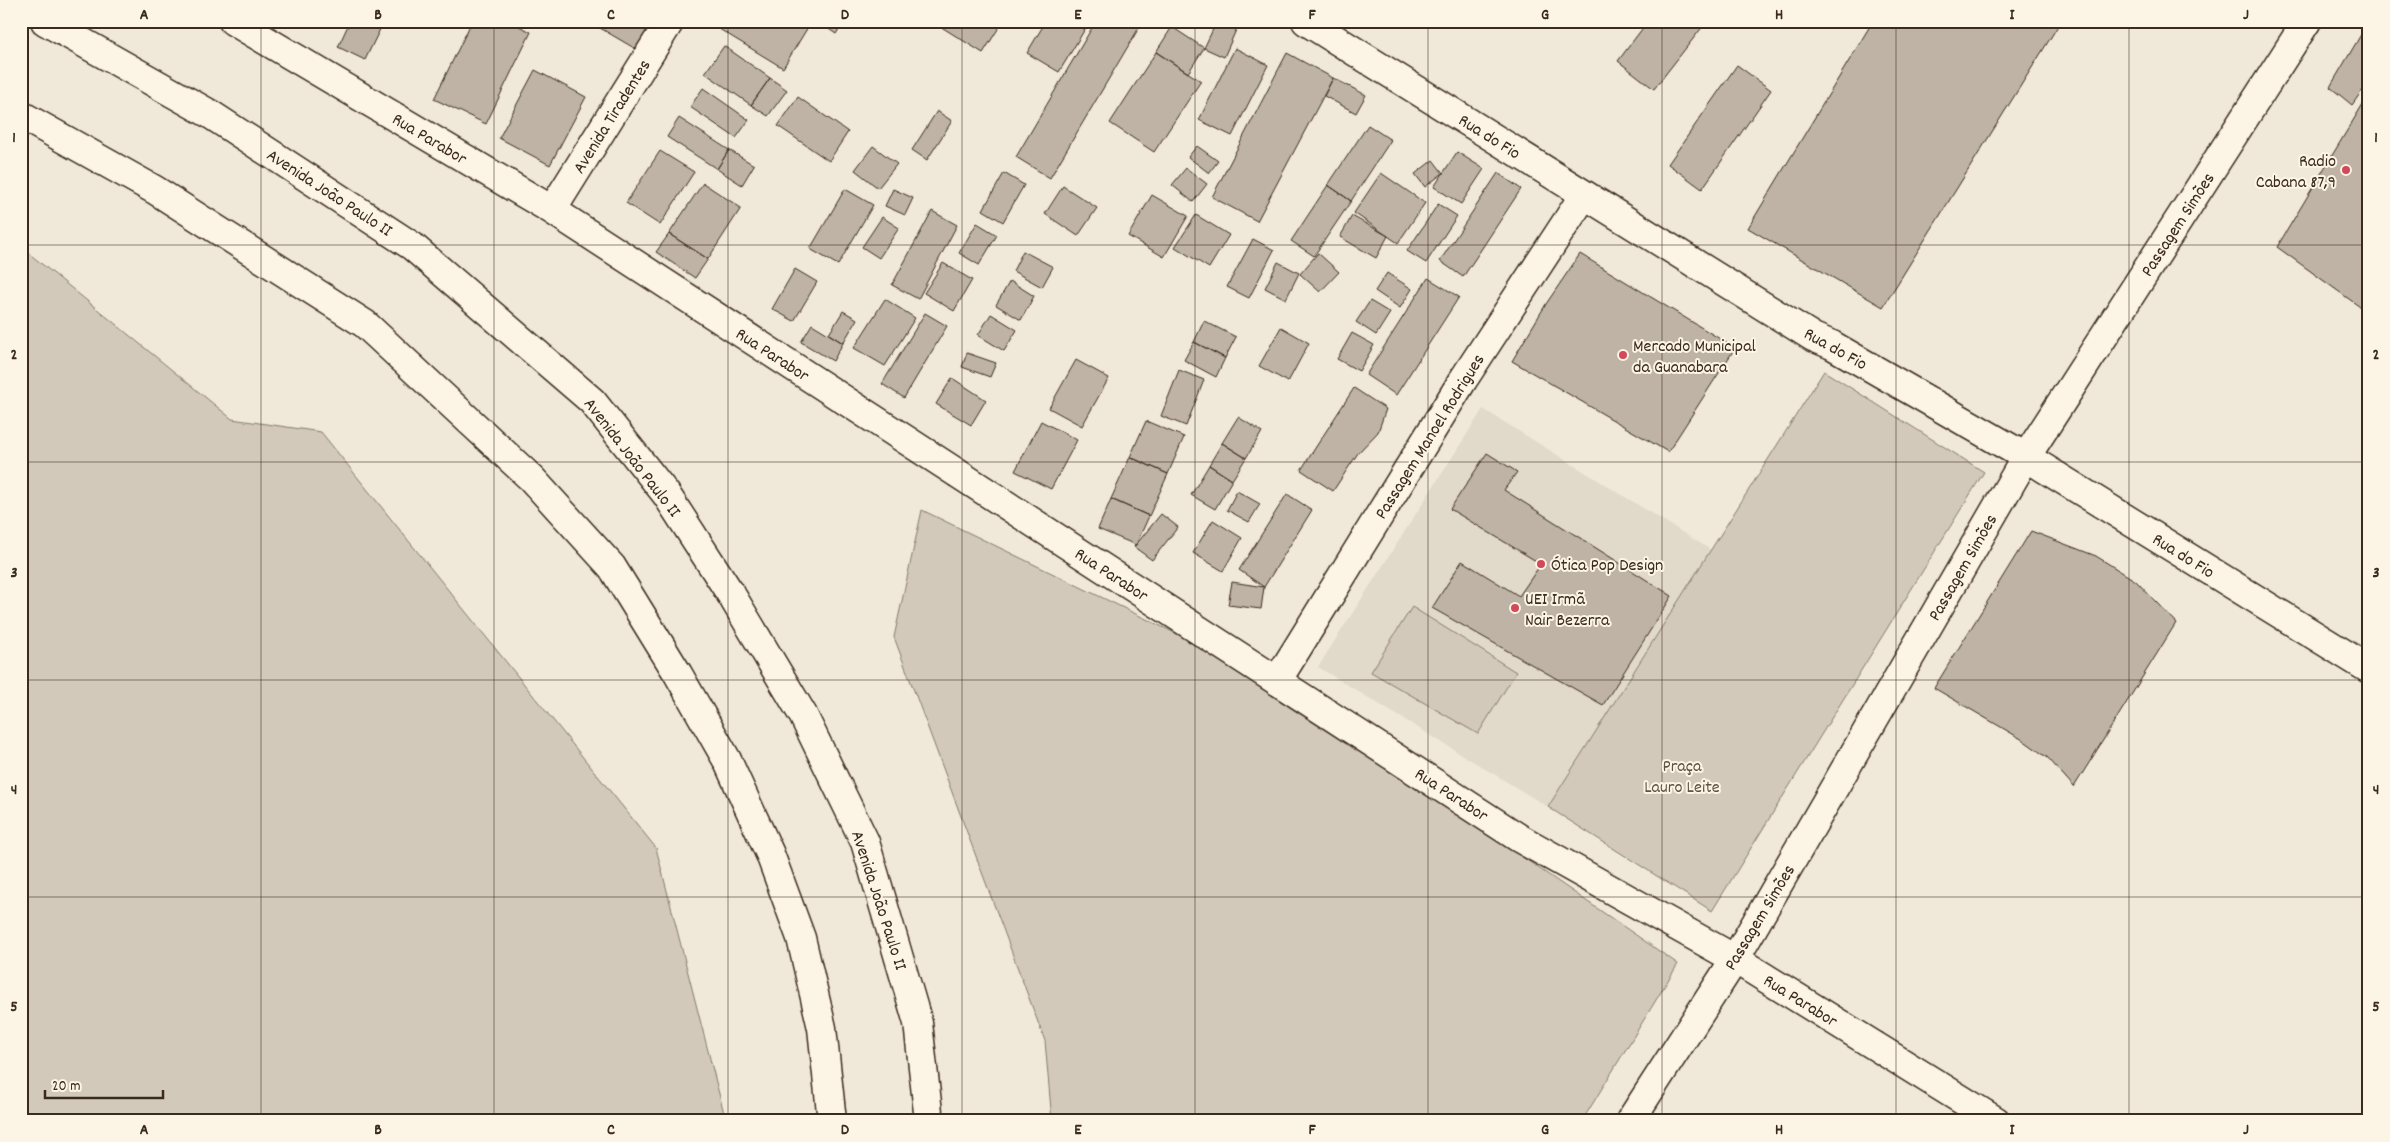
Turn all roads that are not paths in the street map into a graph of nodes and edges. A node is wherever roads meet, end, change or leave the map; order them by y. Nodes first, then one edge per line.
1 (44, 21) edge
2 (233, 21) edge
3 (670, 21) edge
4 (1306, 21) edge
5 (2307, 21) edge
6 (21, 115) edge
7 (1584, 195) junction
8 (552, 210) junction
9 (2026, 457) junction
10 (2369, 669) edge
11 (1277, 681) junction
12 (1735, 959) junction
13 (832, 1121) edge
14 (930, 1121) edge
15 (1630, 1121) edge
16 (1996, 1121) edge

1 - 14 street, Avenida João Paulo II
2 - 8 street, Rua Parabor
3 - 8 street, Avenida Tiradentes
4 - 7 street, Rua do Fio
5 - 9 street, Passagem Simões
6 - 13 street
7 - 9 street, Rua do Fio
7 - 11 street, Passagem Manoel Rodrigues
8 - 11 street, Rua Parabor
9 - 10 street, Rua do Fio
9 - 12 street, Passagem Simões
11 - 12 street, Rua Parabor
12 - 15 street, Passagem Simões
12 - 16 street, Rua Parabor

